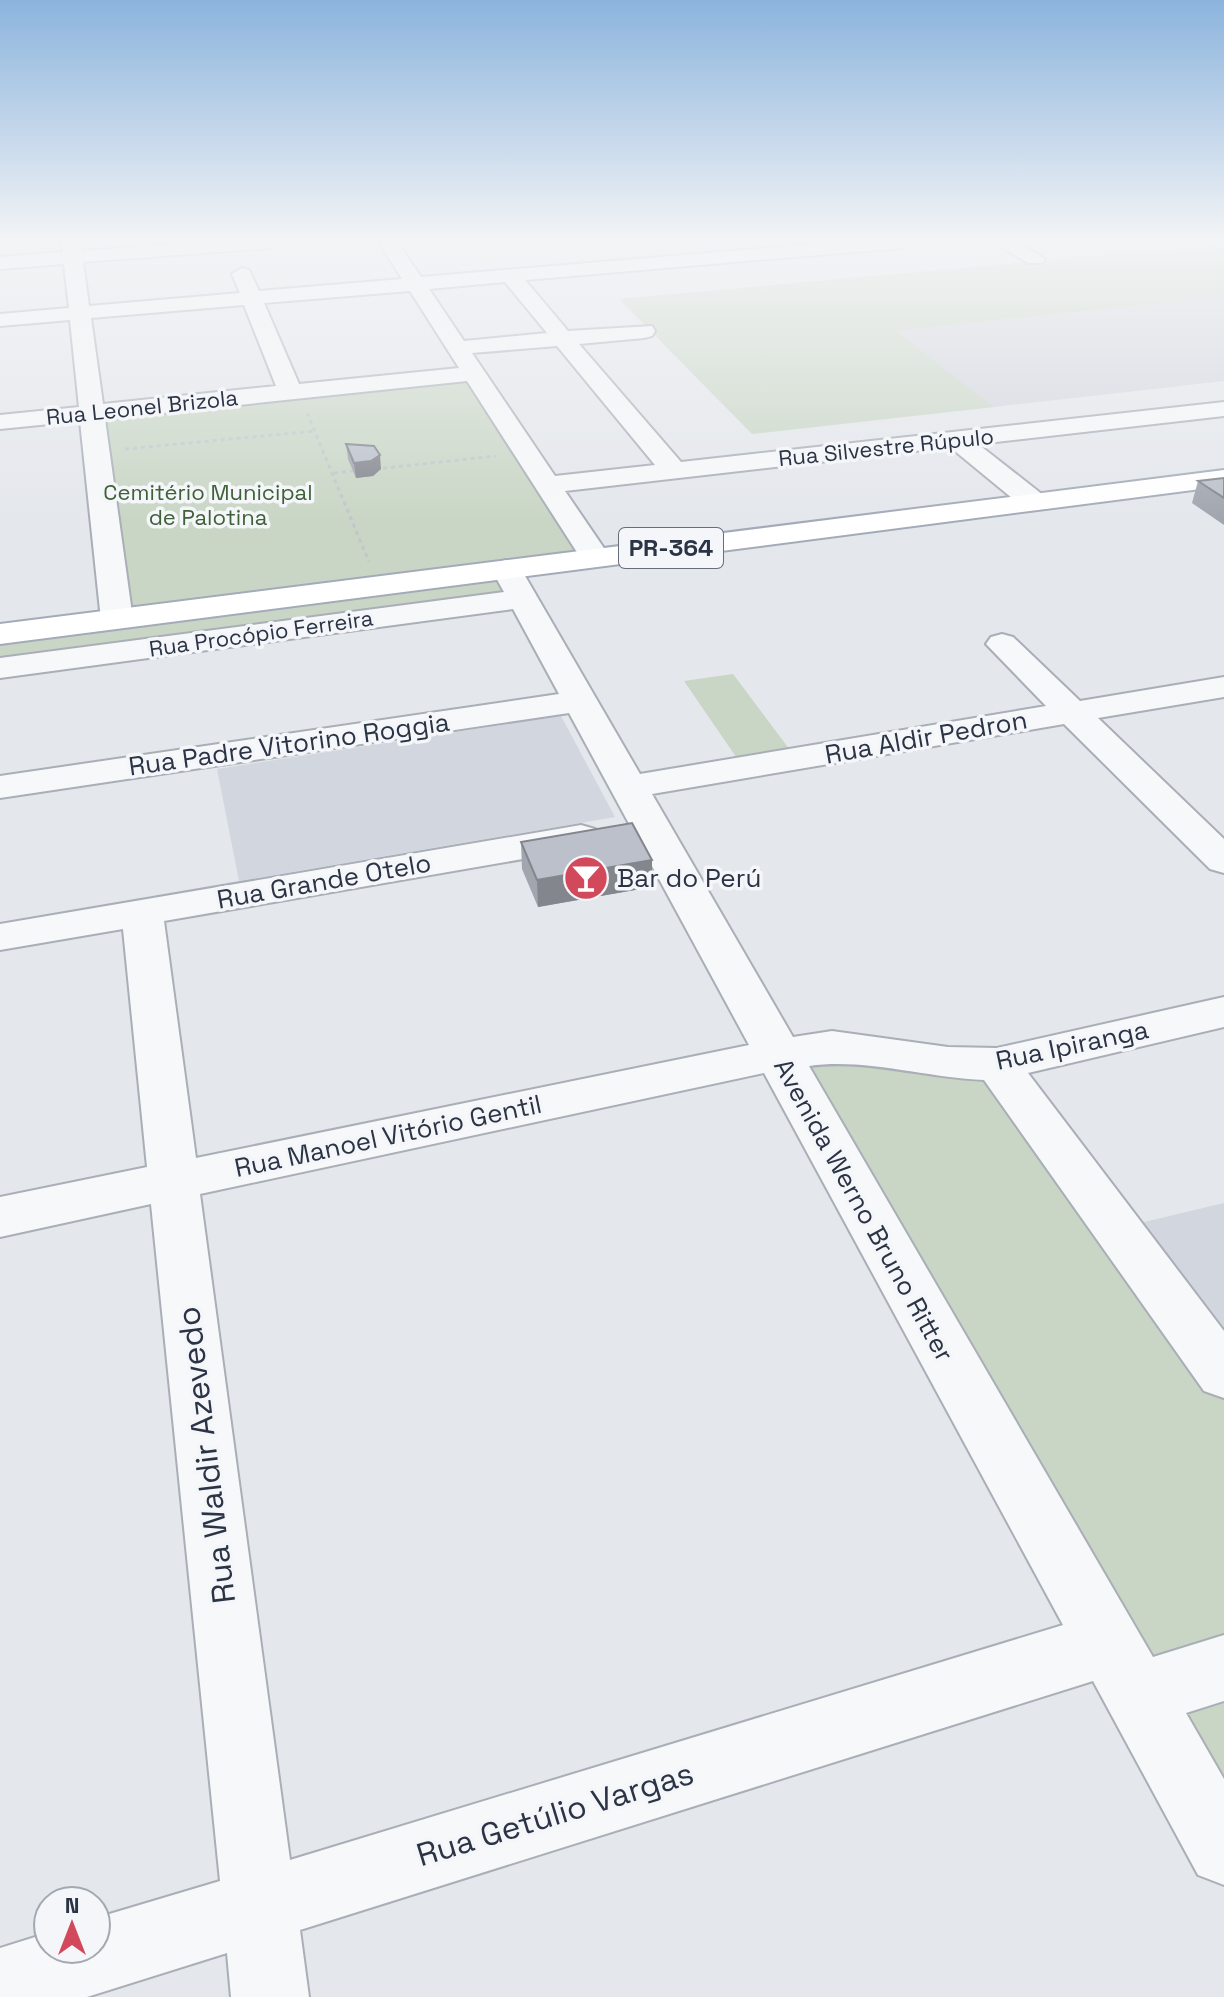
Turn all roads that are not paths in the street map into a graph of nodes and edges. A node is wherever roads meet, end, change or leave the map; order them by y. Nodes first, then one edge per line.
1 (81, 335) edge
2 (269, 335) edge
3 (450, 335) edge
4 (559, 335) edge
5 (601, 335) edge
6 (562, 339) junction
7 (459, 348) junction
8 (475, 373) junction
9 (298, 400) junction
10 (1224, 409) edge
11 (90, 412) junction
12 (0, 422) edge
13 (955, 439) junction
14 (674, 471) junction
15 (1220, 481) edge
16 (549, 485) junction
17 (1033, 501) junction
18 (595, 557) junction
19 (514, 584) junction
20 (117, 620) junction
21 (0, 634) edge
22 (1002, 644) dead end
23 (0, 668) edge
24 (1224, 687) edge
25 (579, 701) junction
26 (1073, 712) junction
27 (0, 787) edge
28 (638, 806) junction
29 (1224, 861) edge
30 (142, 912) junction
31 (0, 937) edge
32 (1224, 1012) edge
33 (776, 1055) junction
34 (997, 1064) junction
35 (174, 1181) junction
36 (0, 1217) edge
37 (1224, 1374) edge
38 (1224, 1668) edge
39 (1125, 1669) junction
40 (1224, 1849) edge
41 (259, 1905) junction
42 (0, 1986) edge
43 (270, 1997) edge

1 - 11 street
2 - 9 street
3 - 7 street
4 - 6 street
5 - 6 street
6 - 7 street
6 - 14 street
7 - 8 street
8 - 9 street, Rua Leonel Brizola
8 - 16 street
9 - 11 street, Rua Leonel Brizola
10 - 13 street, Rua Silvestre Rúpulo
11 - 12 street, Rua Leonel Brizola
11 - 20 street
13 - 14 street, Rua Silvestre Rúpulo
13 - 17 street
14 - 16 street, Rua Silvestre Rúpulo
15 - 17 main road, PR-364
16 - 18 street
17 - 18 main road, PR-364
18 - 19 main road, PR-364
19 - 20 main road, PR-364
19 - 23 street, Rua Procópio Ferreira
19 - 25 street, Avenida Werno Bruno Ritter
20 - 21 main road, PR-364
22 - 26 street
24 - 26 street, Rua Aldir Pedron
25 - 27 street, Rua Padre Vitorino Roggia
25 - 28 street, Avenida Werno Bruno Ritter
26 - 28 street, Rua Aldir Pedron
26 - 29 street
28 - 30 street, Rua Grande Otelo
28 - 33 street, Avenida Werno Bruno Ritter
30 - 31 street, Rua Grande Otelo
30 - 35 street, Rua Waldir Azevedo
32 - 34 street, Rua Ipiranga
33 - 34 street, Rua Ipiranga
33 - 35 street, Rua Manoel Vitório Gentil
33 - 39 street, Avenida Werno Bruno Ritter
34 - 37 street
35 - 36 street, Rua Manoel Vitório Gentil
35 - 41 street, Rua Waldir Azevedo
38 - 39 street, Rua Getúlio Vargas
39 - 40 street, Avenida Werno Bruno Ritter
39 - 41 street, Rua Getúlio Vargas
41 - 42 street, Rua Getúlio Vargas
41 - 43 street, Rua Waldir Azevedo

